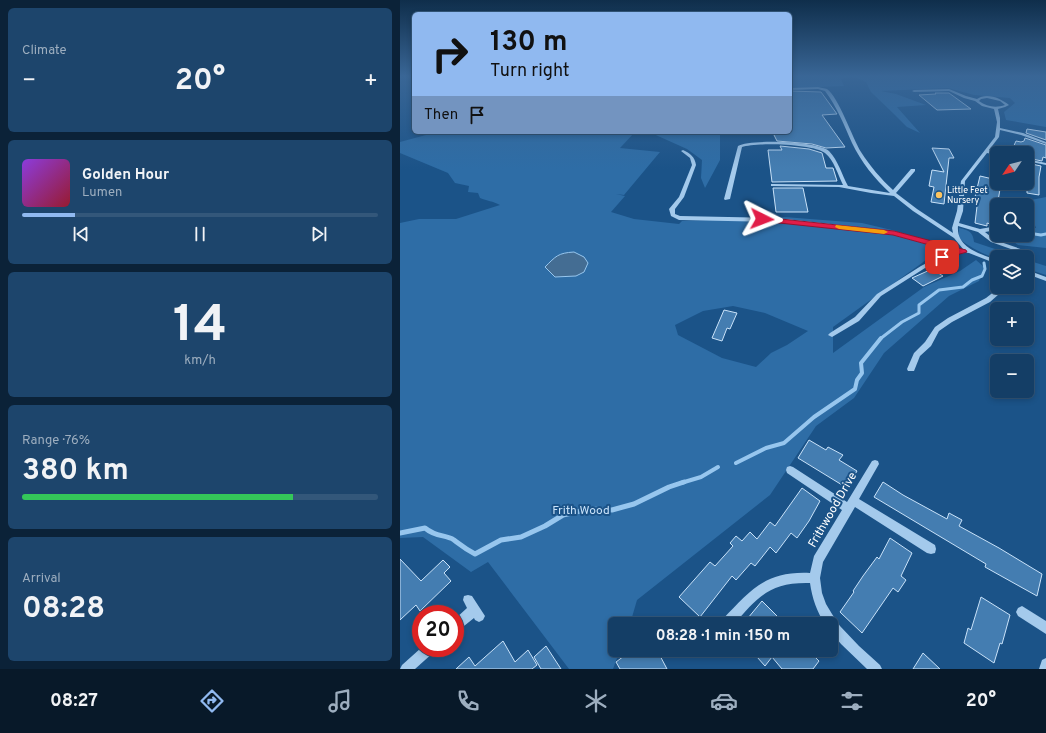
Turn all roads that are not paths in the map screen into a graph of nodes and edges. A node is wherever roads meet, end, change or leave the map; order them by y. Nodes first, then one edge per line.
1 (838, 107) edge
2 (995, 107) edge
3 (999, 129) junction
4 (1046, 143) edge
5 (683, 151) dead end
6 (986, 152) junction
7 (990, 153) edge
8 (1034, 161) edge
9 (1046, 164) edge
10 (913, 170) dead end
11 (773, 184) dead end
12 (846, 187) junction
13 (895, 194) junction
14 (727, 200) dead end
15 (956, 224) junction
16 (990, 229) edge
17 (980, 231) junction
18 (956, 237) junction
19 (1019, 250) edge
20 (971, 251) junction
21 (964, 252) junction
22 (990, 259) edge
23 (1034, 275) edge
24 (1046, 279) edge
25 (995, 294) edge
26 (832, 334) dead end
27 (911, 369) dead end
28 (875, 464) dead end
29 (790, 470) dead end
30 (850, 505) junction
31 (931, 549) dead end
32 (815, 578) junction
33 (468, 600) dead end
34 (1022, 612) dead end
35 (732, 617) edge
36 (464, 621) edge
37 (1046, 628) edge
38 (420, 657) edge
39 (1046, 664) edge
40 (406, 669) edge
41 (876, 669) edge
42 (1045, 669) edge

1 - 13 street
2 - 3 street
3 - 4 street
3 - 6 street
5 - 21 street
6 - 7 street
6 - 15 street
8 - 9 street
10 - 13 street
11 - 12 street
12 - 13 street
12 - 14 street
13 - 18 street
15 - 17 street
15 - 18 street
16 - 17 street
17 - 19 street
18 - 20 street
20 - 21 street
20 - 22 street
21 - 26 street
23 - 24 street
25 - 27 street
28 - 30 street, Frithwood Drive
29 - 30 street
30 - 31 street
30 - 32 street, Frithwood Drive
32 - 35 street
32 - 41 street, Frithwood Drive
33 - 36 street
34 - 37 street
38 - 40 street
39 - 42 street

